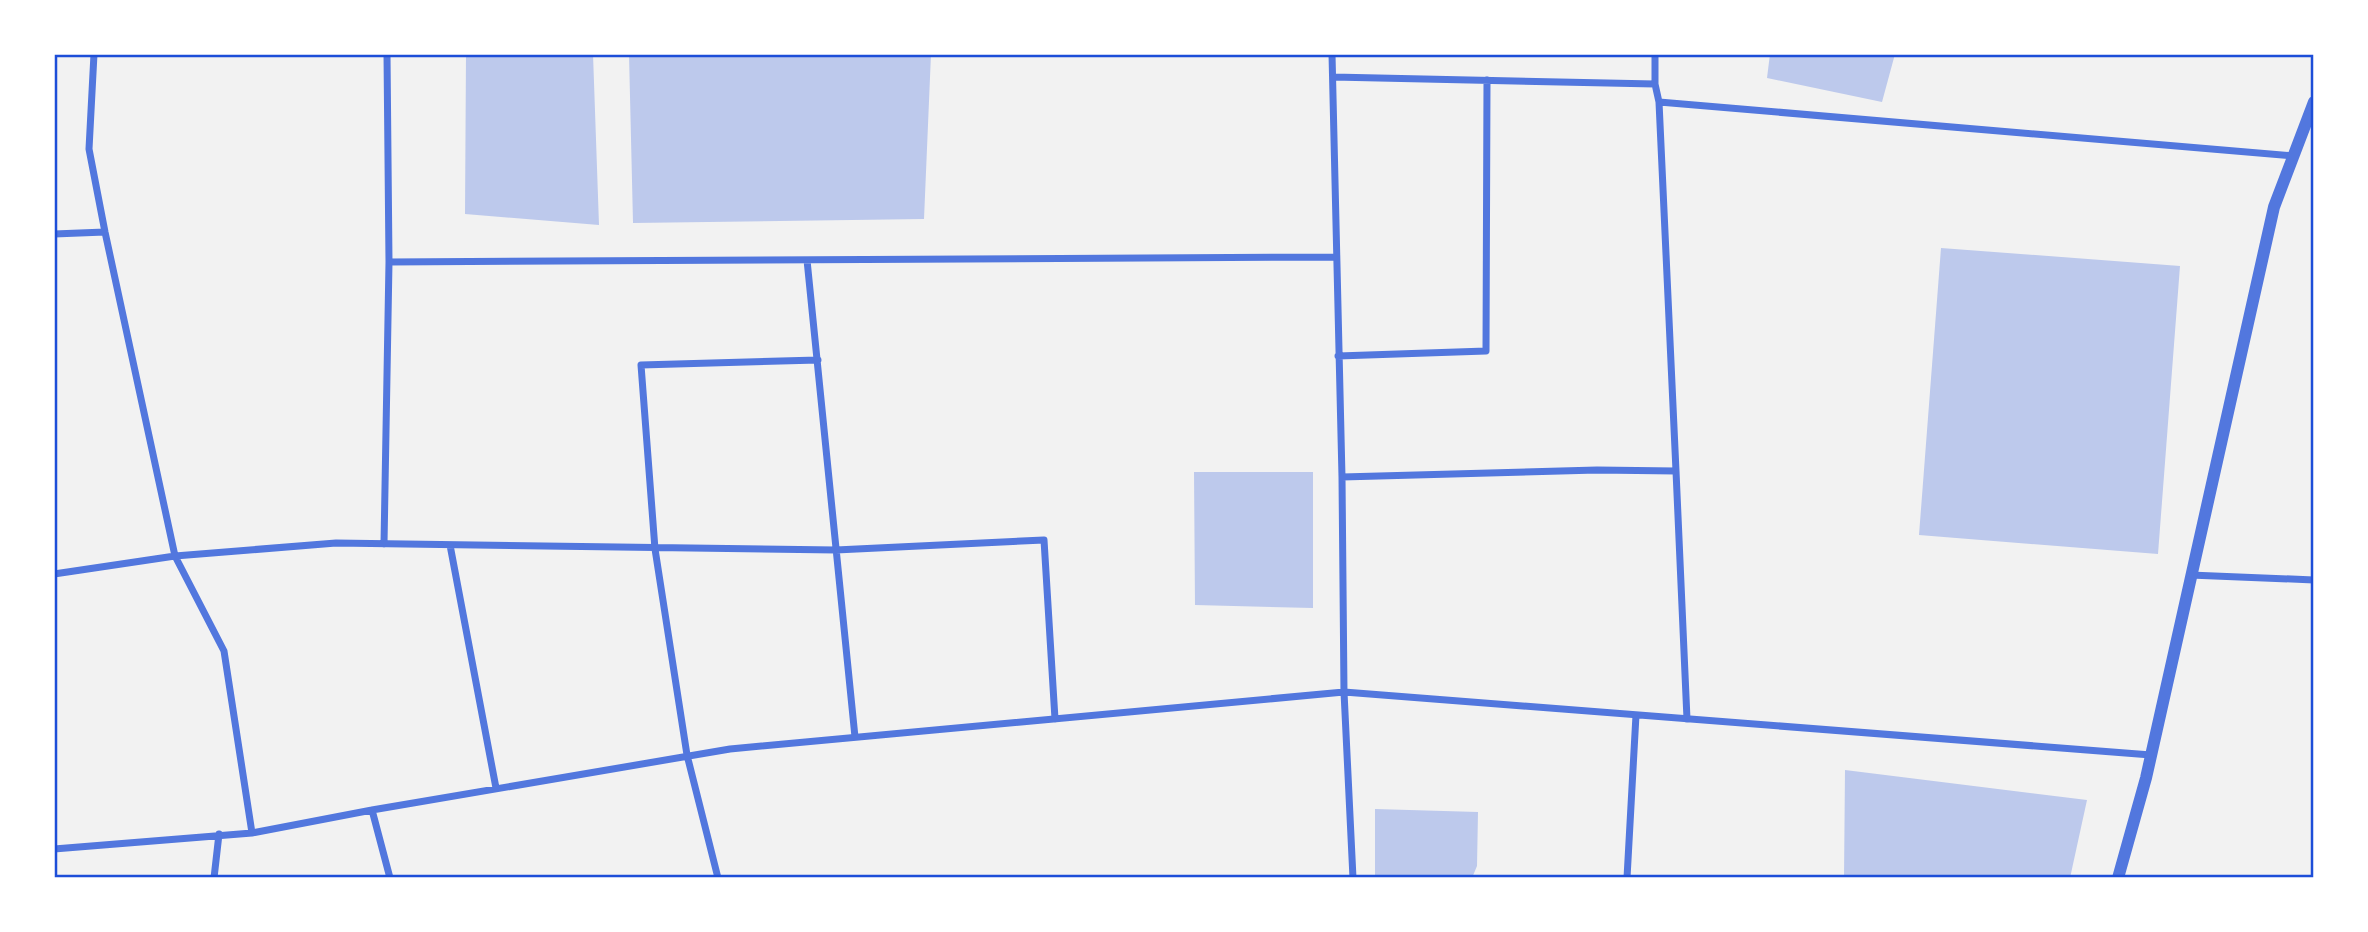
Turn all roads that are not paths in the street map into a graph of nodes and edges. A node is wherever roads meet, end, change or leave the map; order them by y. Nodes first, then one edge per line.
1 (94, 54) edge
2 (387, 54) edge
3 (1332, 54) edge
4 (1655, 54) edge
5 (1333, 77) junction
6 (1487, 80) junction
7 (1655, 84) junction
8 (1659, 102) junction
9 (2314, 102) edge
10 (2294, 156) junction
11 (105, 232) junction
12 (54, 234) edge
13 (1336, 257) junction
14 (807, 260) junction
15 (389, 262) junction
16 (1338, 356) junction
17 (818, 360) junction
18 (1676, 471) junction
19 (1342, 477) junction
20 (384, 544) junction
21 (450, 545) junction
22 (655, 549) junction
23 (836, 550) junction
24 (175, 556) junction
25 (54, 574) edge
26 (2190, 575) junction
27 (2314, 580) edge
28 (1343, 692) junction
29 (1636, 715) junction
30 (1055, 719) junction
31 (1688, 719) junction
32 (855, 737) junction
33 (687, 755) junction
34 (2151, 755) junction
35 (496, 788) junction
36 (372, 810) junction
37 (252, 833) junction
38 (219, 834) junction
39 (54, 849) edge
40 (214, 878) edge
41 (390, 878) edge
42 (718, 878) edge
43 (1353, 878) edge
44 (1627, 878) edge
45 (2118, 878) edge

1 - 11 street
2 - 15 street
3 - 5 street
4 - 7 street
5 - 6 street
5 - 13 street
6 - 7 street
6 - 16 street
7 - 8 street
8 - 10 street
8 - 18 street
9 - 10 street
10 - 26 street
11 - 12 street
11 - 24 street
13 - 14 street
13 - 16 street
14 - 15 street
14 - 17 street
15 - 20 street
16 - 19 street
17 - 22 street
17 - 23 street
18 - 19 street
18 - 31 street
19 - 28 street
20 - 21 street
20 - 24 street
21 - 22 street
21 - 35 street
22 - 23 street
22 - 33 street
23 - 30 street
23 - 32 street
24 - 25 street
24 - 37 street
26 - 27 street
26 - 34 street
28 - 29 street
28 - 30 street
28 - 43 street
29 - 31 street
29 - 44 street
30 - 32 street
31 - 34 street
32 - 33 street
33 - 35 street
33 - 42 street
34 - 45 street
35 - 36 street
36 - 37 street
36 - 41 street
37 - 38 street
38 - 39 street
38 - 40 street

